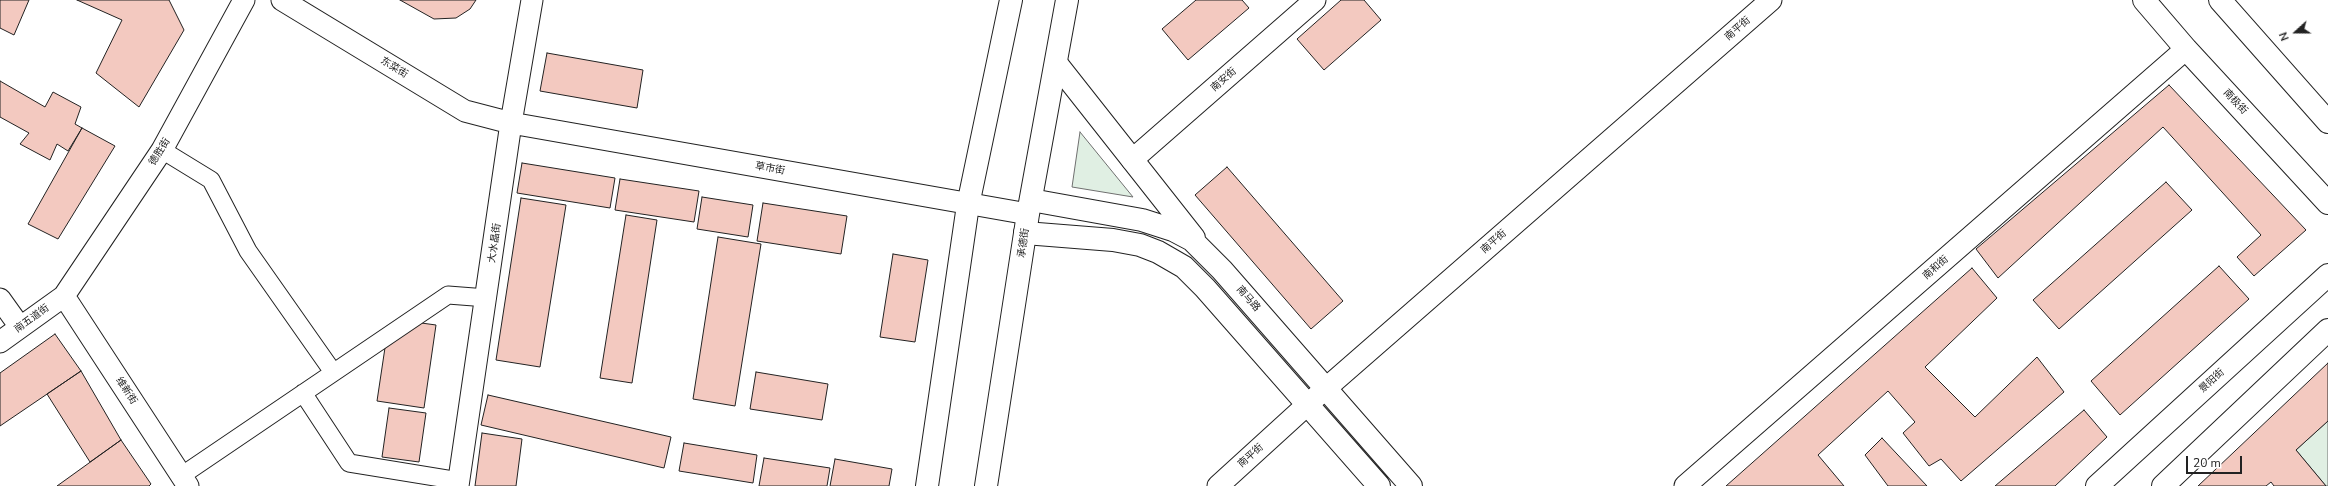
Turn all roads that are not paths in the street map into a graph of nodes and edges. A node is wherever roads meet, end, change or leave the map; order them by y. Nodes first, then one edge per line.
1 (244, 0) edge
2 (282, 0) edge
3 (532, 0) edge
4 (1067, 0) edge
5 (1316, 0) edge
6 (1771, 0) edge
7 (2144, 0) edge
8 (2220, 0) edge
9 (1010, 3) edge
10 (2186, 49) junction
11 (1056, 63) junction
12 (2328, 122) edge
13 (511, 123) junction
14 (162, 150) junction
15 (1132, 160) junction
16 (2328, 203) edge
17 (968, 205) junction
18 (1028, 216) junction
19 (1210, 258) junction
20 (2328, 275) edge
21 (64, 296) junction
22 (487, 298) junction
23 (0, 299) edge
24 (20, 327) junction
25 (2328, 330) edge
26 (0, 342) edge
27 (333, 372) junction
28 (1326, 389) junction
29 (303, 393) junction
30 (1308, 404) junction
31 (184, 481) edge
32 (459, 484) edge
33 (927, 486) edge
34 (986, 486) edge
35 (1218, 486) edge
36 (1379, 486) edge
37 (1411, 486) edge
38 (1685, 486) edge
39 (2097, 486) edge
40 (2162, 486) edge

1 - 14 street, 德胜街
2 - 13 street, 东菜街
3 - 13 street, 大水晶街
4 - 11 main road, 承德街
5 - 15 street, 南安街
6 - 28 street, 南平街
7 - 10 main road, 南极街
8 - 12 main road
9 - 17 main road
10 - 16 main road, 南极街
10 - 38 street, 南和街
11 - 15 main road
11 - 18 main road, 承德街
13 - 17 street, 草市街
13 - 22 street, 大水晶街
14 - 21 street, 德胜街
14 - 27 street
15 - 19 main road
17 - 18 street, 草市街
17 - 33 main road
18 - 19 main road, 南马路
18 - 30 main road
18 - 34 main road, 承德街
19 - 28 main road, 南马路
20 - 39 main road, 景阳街
21 - 24 street, 南五道街
21 - 31 street, 维新街
22 - 27 street
22 - 32 street, 大水晶街
23 - 24 street
24 - 26 street, 南五道街
25 - 40 main road
27 - 29 street
28 - 30 street, 南平街
28 - 37 main road, 南马路
29 - 31 street
29 - 32 street
30 - 35 street, 南平街
30 - 36 main road

